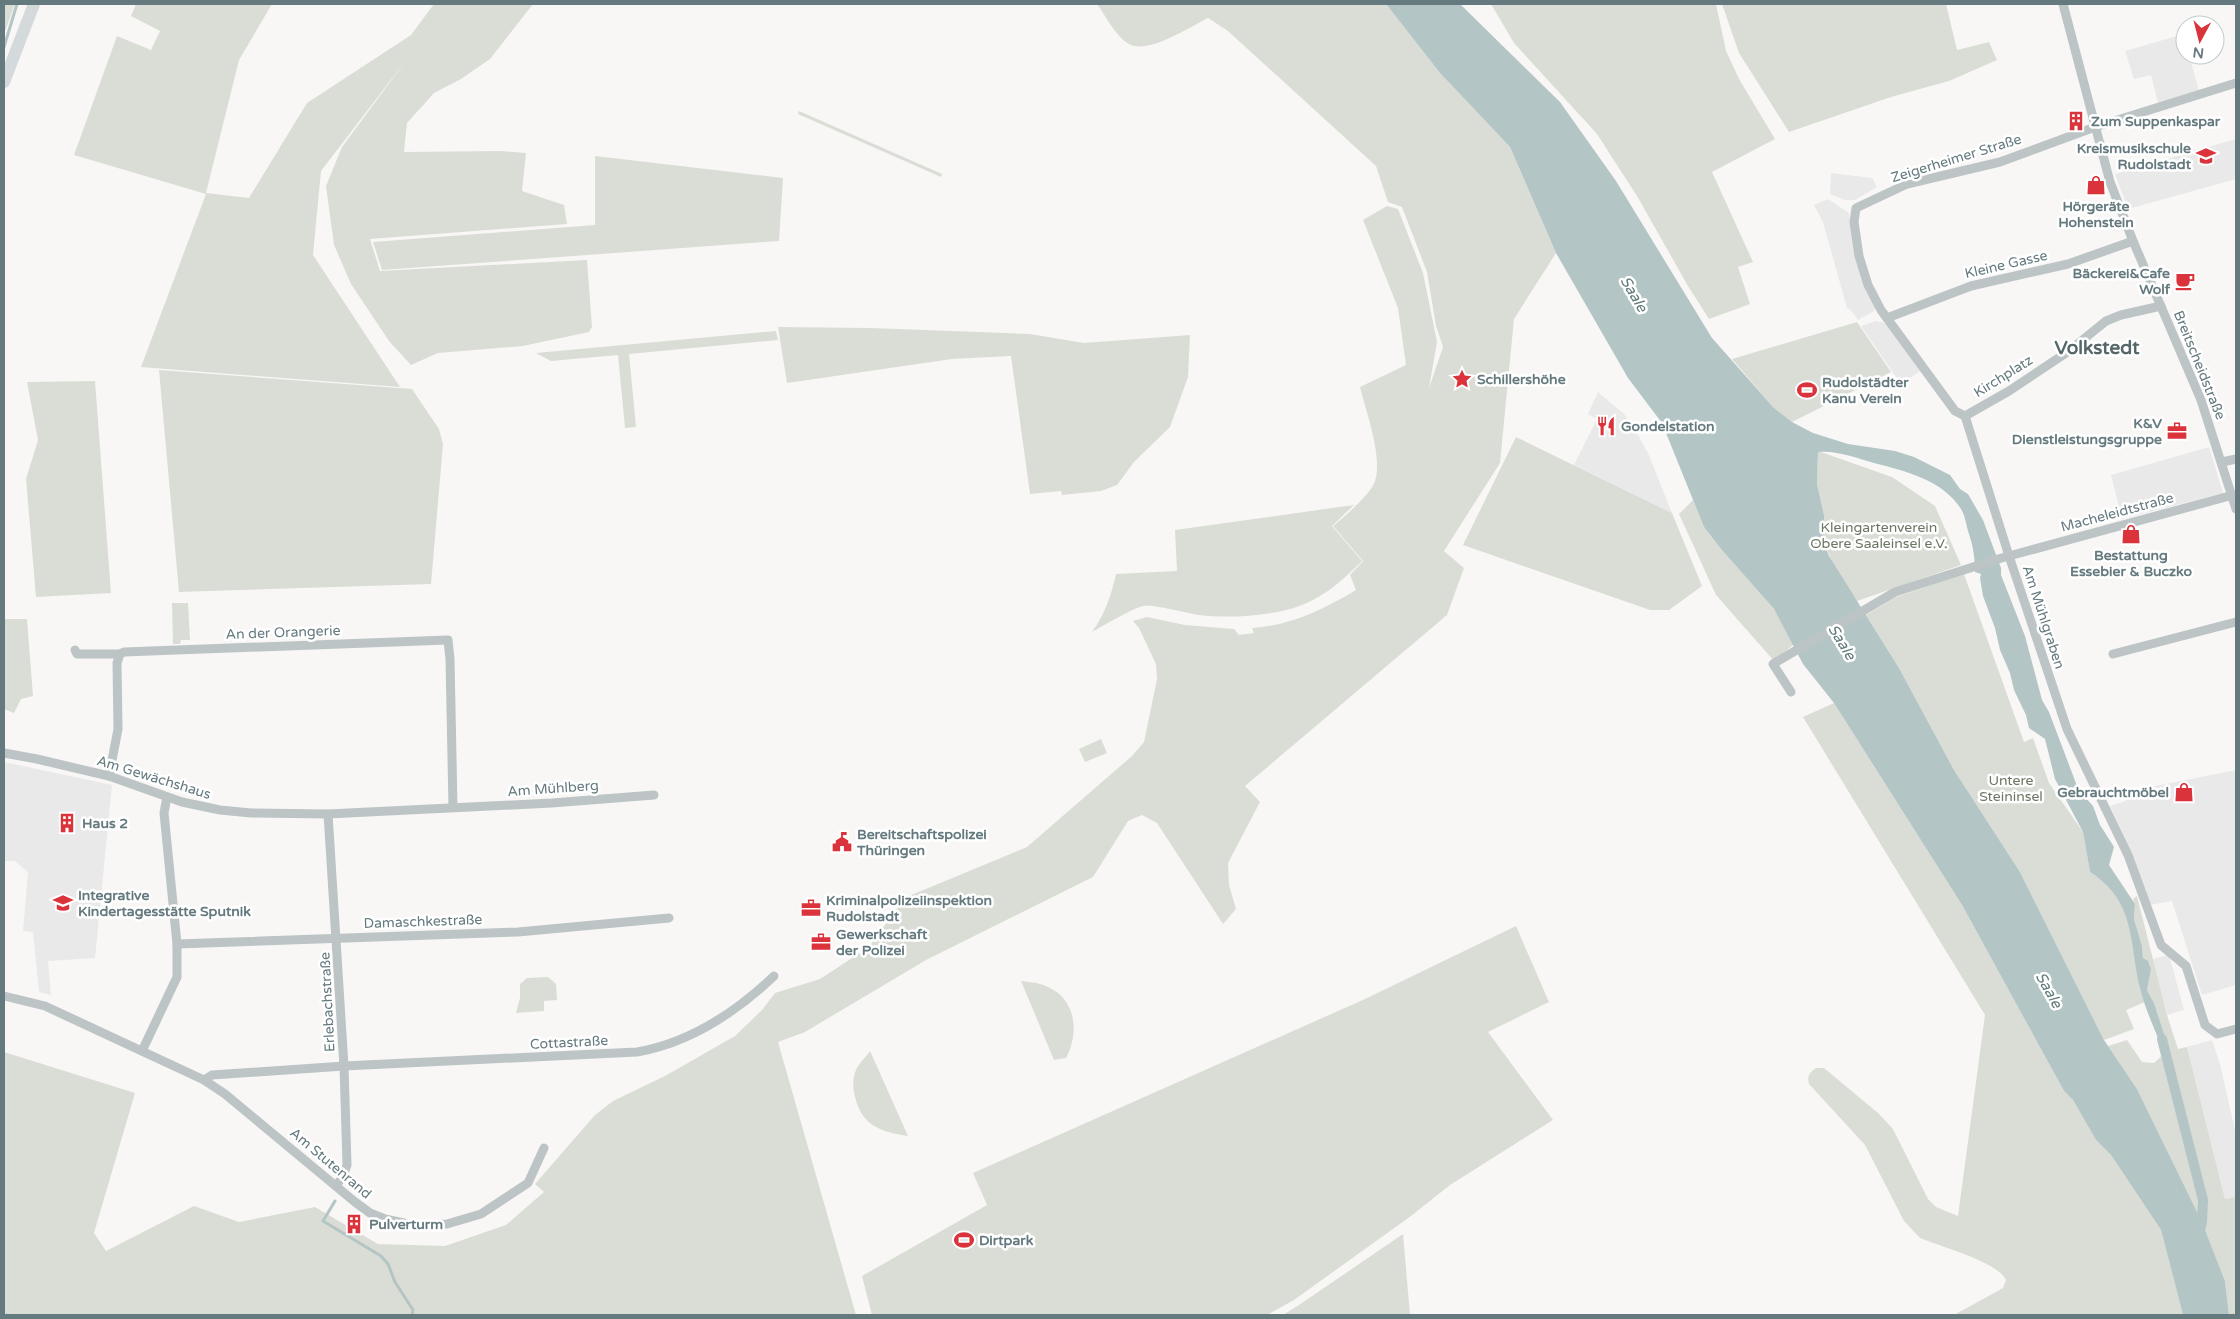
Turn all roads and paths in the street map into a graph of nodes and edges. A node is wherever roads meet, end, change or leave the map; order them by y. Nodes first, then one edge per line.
1 (34, 4) edge
2 (2062, 4) edge
3 (4, 82) edge
4 (2236, 83) edge
5 (2096, 127) junction
6 (2133, 241) junction
7 (2160, 306) junction
8 (1887, 318) junction
9 (1965, 416) junction
10 (2236, 459) edge
11 (2222, 462) junction
12 (2233, 495) junction
13 (2236, 509) edge
14 (2009, 556) junction
15 (2236, 622) edge
16 (75, 650) dead end
17 (120, 654) junction
18 (2113, 654) dead end
19 (1791, 692) dead end
20 (4, 753) edge
21 (108, 776) junction
22 (654, 795) dead end
23 (168, 797) junction
24 (453, 807) junction
25 (328, 814) junction
26 (669, 918) dead end
27 (337, 938) junction
28 (177, 944) junction
29 (774, 976) dead end
30 (4, 996) edge
31 (2236, 1029) edge
32 (142, 1051) junction
33 (344, 1066) junction
34 (204, 1080) junction
35 (544, 1148) dead end
36 (336, 1186) junction

1 - 3 street
2 - 5 street, Breitscheidstraße
4 - 5 street, Zeigerheimer Straße
5 - 6 street, Breitscheidstraße
5 - 8 street, Zeigerheimer Straße
6 - 7 street, Breitscheidstraße
6 - 8 street, Kleine Gasse
7 - 9 street, Kirchplatz
7 - 11 street, Breitscheidstraße
8 - 9 street
9 - 14 street, Am Mühlgraben
10 - 11 street
11 - 12 street, Breitscheidstraße
12 - 13 street, Breitscheidstraße
12 - 14 street, Macheleidtstraße
14 - 19 street, Macheleidtstraße
14 - 31 street, Am Mühlgraben
15 - 18 street
16 - 17 street, An der Orangerie
17 - 21 street
17 - 24 street, An der Orangerie
20 - 21 street, Am Gewächshaus
21 - 23 street, Am Gewächshaus
22 - 24 street, Am Mühlberg
23 - 25 street, Am Gewächshaus
23 - 28 street
24 - 25 street, Am Mühlberg
25 - 27 street, Erlebachstraße
26 - 27 street, Damaschkestraße
27 - 28 street, Damaschkestraße
27 - 33 street, Erlebachstraße
28 - 32 street
29 - 33 street, Cottastraße
30 - 32 street, Am Stutenrand
32 - 34 street, Am Stutenrand
33 - 34 street
33 - 36 street, Erlebachstraße
34 - 36 street, Am Stutenrand
35 - 36 street, Am Stutenrand

